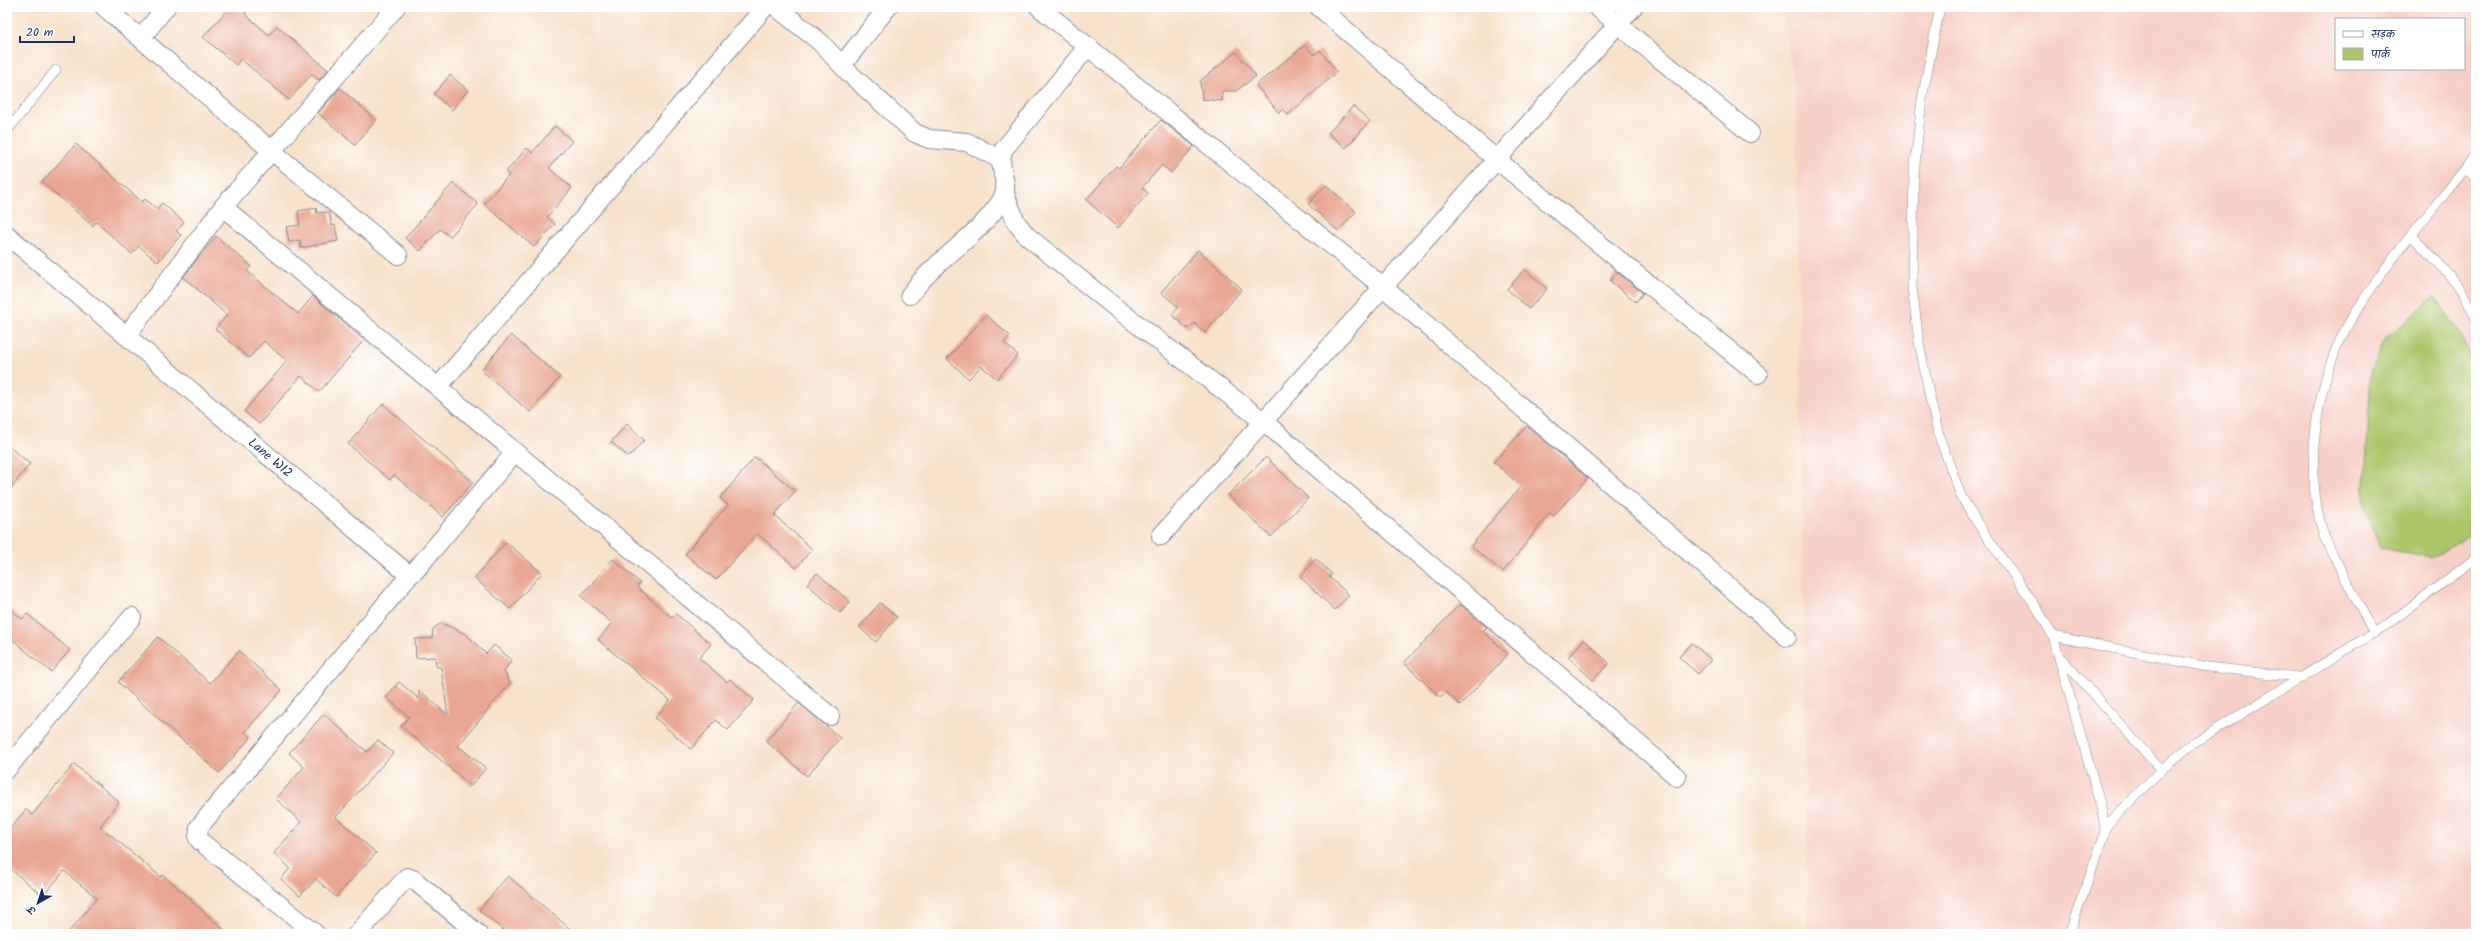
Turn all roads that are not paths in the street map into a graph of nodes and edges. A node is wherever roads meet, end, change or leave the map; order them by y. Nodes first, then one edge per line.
1 (104, 7) edge
2 (166, 7) edge
3 (396, 7) edge
4 (765, 7) edge
5 (776, 7) edge
6 (888, 7) edge
7 (1039, 7) edge
8 (1319, 7) edge
9 (1597, 7) edge
10 (1633, 7) edge
11 (1940, 7) edge
12 (1618, 24) junction
13 (141, 38) junction
14 (1088, 46) junction
15 (842, 66) junction
16 (56, 70) dead end
17 (7, 131) edge
18 (1750, 133) dead end
19 (272, 151) junction
20 (2476, 153) edge
21 (1000, 160) junction
22 (1497, 160) junction
23 (2464, 169) junction
24 (2476, 177) edge
25 (1005, 194) junction
26 (223, 207) junction
27 (7, 235) edge
28 (2411, 236) junction
29 (398, 255) dead end
30 (1384, 287) junction
31 (910, 295) dead end
32 (2476, 319) edge
33 (127, 335) junction
34 (1758, 374) dead end
35 (438, 387) junction
36 (1263, 420) junction
37 (515, 452) junction
38 (1161, 536) dead end
39 (2476, 558) edge
40 (410, 575) junction
41 (132, 617) dead end
42 (2374, 633) junction
43 (2053, 636) junction
44 (1786, 637) dead end
45 (2061, 658) junction
46 (2298, 677) junction
47 (830, 716) dead end
48 (7, 769) edge
49 (2161, 770) junction
50 (1677, 777) dead end
51 (2105, 827) junction
52 (316, 934) edge
53 (357, 934) edge
54 (478, 934) edge
55 (2069, 934) edge

1 - 13 street
2 - 13 street
3 - 19 street
4 - 35 street
5 - 15 street
6 - 15 street
7 - 14 street
8 - 22 street
9 - 12 street
10 - 12 street
11 - 43 lane
12 - 18 street
12 - 22 street
13 - 19 street
14 - 21 street
14 - 30 street
15 - 21 street
16 - 17 lane
19 - 26 street
19 - 29 street
20 - 23 lane
21 - 25 street
22 - 30 street
22 - 34 street
23 - 24 lane
23 - 28 lane
25 - 31 street
25 - 36 street
26 - 33 street
26 - 35 street
27 - 33 street, Lane W12
28 - 32 lane
28 - 42 lane
30 - 36 street
30 - 44 street
33 - 40 street, Lane W12
35 - 37 street
36 - 38 street
36 - 50 street
37 - 40 street
37 - 47 street
39 - 42 lane
40 - 52 street
41 - 48 street
42 - 46 lane
43 - 45 lane
43 - 46 lane
45 - 49 lane
45 - 51 lane
46 - 49 lane
49 - 51 lane
51 - 55 lane
53 - 54 street

